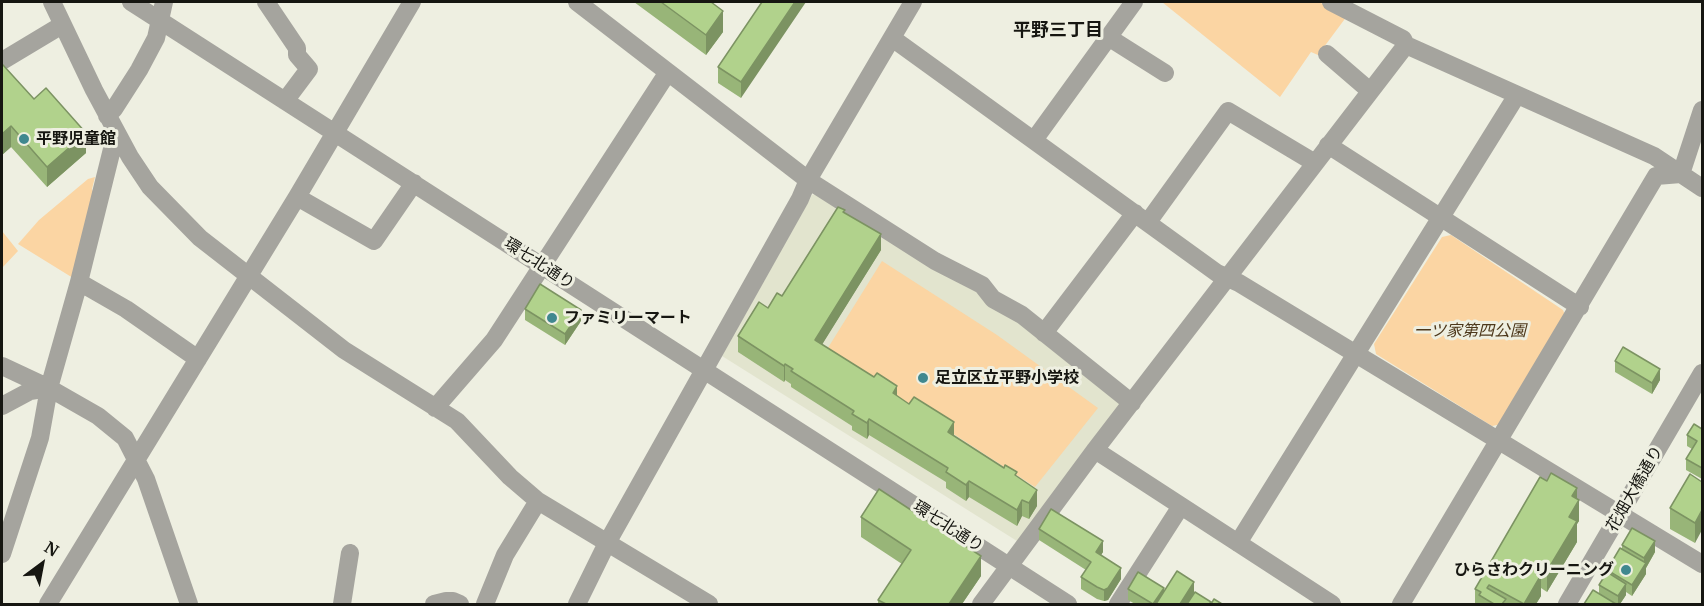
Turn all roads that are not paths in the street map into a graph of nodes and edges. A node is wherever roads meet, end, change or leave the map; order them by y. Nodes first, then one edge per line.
1 (52, 2) edge
2 (131, 2) edge
3 (164, 2) edge
4 (266, 2) edge
5 (412, 2) edge
6 (577, 2) edge
7 (913, 2) edge
8 (1134, 2) edge
9 (1331, 2) edge
10 (159, 19) junction
11 (62, 26) junction
12 (1108, 37) junction
13 (892, 38) junction
14 (1406, 45) junction
15 (1327, 54) dead end
16 (2, 61) edge
17 (668, 72) junction
18 (1165, 73) dead end
19 (1370, 91) junction
20 (1517, 95) junction
21 (285, 101) junction
22 (1702, 110) edge
23 (107, 116) junction
24 (335, 132) junction
25 (116, 133) junction
26 (1034, 140) junction
27 (1328, 145) junction
28 (1315, 163) junction
29 (1681, 174) junction
30 (808, 180) junction
31 (414, 183) junction
32 (1702, 188) edge
33 (297, 197) junction
34 (1142, 218) junction
35 (1441, 218) junction
36 (543, 266) junction
37 (248, 275) junction
38 (1227, 279) junction
39 (79, 282) junction
40 (1580, 307) junction
41 (1044, 333) junction
42 (1357, 354) junction
43 (198, 359) junction
44 (2, 366) edge
45 (703, 370) junction
46 (1702, 373) edge
47 (48, 388) junction
48 (1132, 403) junction
49 (2, 406) edge
50 (435, 408) junction
51 (1499, 441) junction
52 (1095, 450) junction
53 (137, 459) junction
54 (538, 501) junction
55 (1180, 506) junction
56 (1620, 513) junction
57 (606, 543) junction
58 (1238, 543) junction
59 (350, 553) dead end
60 (2, 554) edge
61 (1702, 564) edge
62 (1008, 566) junction
63 (48, 604) edge
64 (189, 604) edge
65 (342, 604) edge
66 (434, 604) edge
67 (460, 604) edge
68 (485, 604) edge
69 (577, 604) edge
70 (709, 604) edge
71 (981, 604) edge
72 (1068, 604) edge
73 (1118, 604) edge
74 (1332, 604) edge
75 (1401, 604) edge
76 (1567, 604) edge

1 - 11 street
2 - 10 street, 環七北通り
3 - 10 street
4 - 21 street
5 - 24 street
6 - 17 street
7 - 13 street
8 - 12 street
9 - 14 street
10 - 21 street, 環七北通り
10 - 23 street
11 - 16 street
11 - 23 street
12 - 18 street
12 - 26 street
13 - 26 street
13 - 30 street
14 - 19 street
14 - 20 street
15 - 19 street
17 - 30 street
17 - 36 street
19 - 27 street
20 - 29 street
20 - 35 street
21 - 24 street, 環七北通り
22 - 29 street
23 - 25 street
24 - 31 street, 環七北通り
24 - 33 street
25 - 37 street
25 - 39 street
26 - 34 street
27 - 28 street
27 - 35 street
28 - 34 street
28 - 38 street
29 - 32 street
29 - 40 street
30 - 41 street
30 - 45 street
31 - 33 street
31 - 36 street, 環七北通り
33 - 37 street
34 - 38 street
34 - 41 street
35 - 40 street
35 - 42 street
36 - 45 street, 環七北通り
36 - 50 street
37 - 43 street
37 - 50 street
38 - 42 street
38 - 48 street
39 - 43 street
39 - 47 street
40 - 51 street
41 - 48 street
42 - 51 street
42 - 58 street
43 - 53 street
44 - 47 street
45 - 57 street
45 - 62 street, 環七北通り
46 - 56 street, 花畑大橋通り
47 - 49 street
47 - 53 street
47 - 60 street
48 - 52 street
50 - 54 street
51 - 56 street
51 - 75 street
52 - 55 street
52 - 62 street
53 - 63 street
53 - 64 street
54 - 57 street
54 - 68 street
55 - 58 street
55 - 73 street
56 - 61 street
56 - 76 street, 花畑大橋通り
57 - 69 street
57 - 70 street
58 - 74 street
59 - 65 street
62 - 71 street
62 - 72 street, 環七北通り
66 - 67 street

